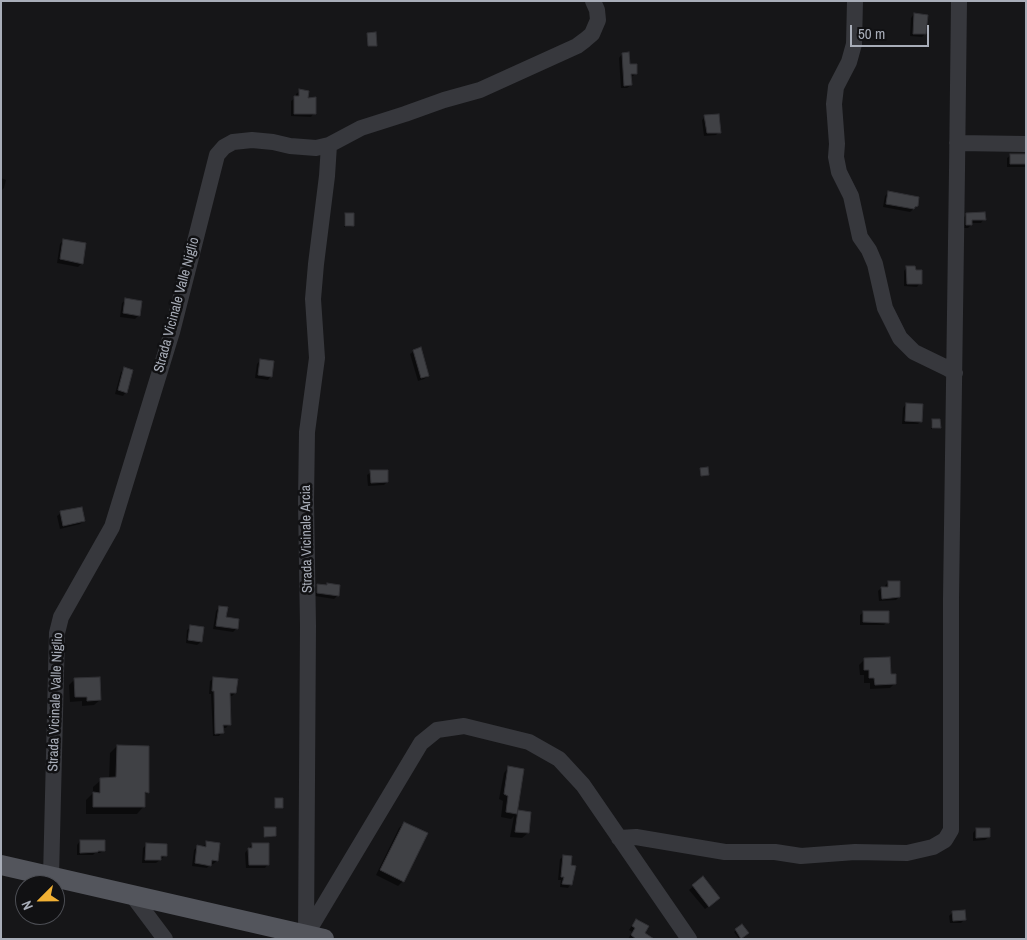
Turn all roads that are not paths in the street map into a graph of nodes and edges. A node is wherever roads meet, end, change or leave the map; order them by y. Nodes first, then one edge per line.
1 (593, 1) edge
2 (855, 1) edge
3 (958, 1) edge
4 (957, 143) junction
5 (1026, 144) edge
6 (329, 145) junction
7 (954, 373) junction
8 (619, 838) junction
9 (1, 864) edge
10 (44, 875) edge
11 (52, 875) edge
12 (65, 880) edge
13 (132, 895) junction
14 (315, 937) edge
15 (165, 939) edge
16 (689, 939) edge

1 - 6 street, Strada Vicinale Valle Niglio
2 - 7 street
3 - 4 street
4 - 5 street
4 - 7 street
6 - 11 street, Strada Vicinale Valle Niglio
6 - 14 street, Strada Vicinale Arcia
7 - 8 street
8 - 14 street
8 - 16 street
9 - 10 main road
12 - 13 main road
13 - 14 main road
13 - 15 street

